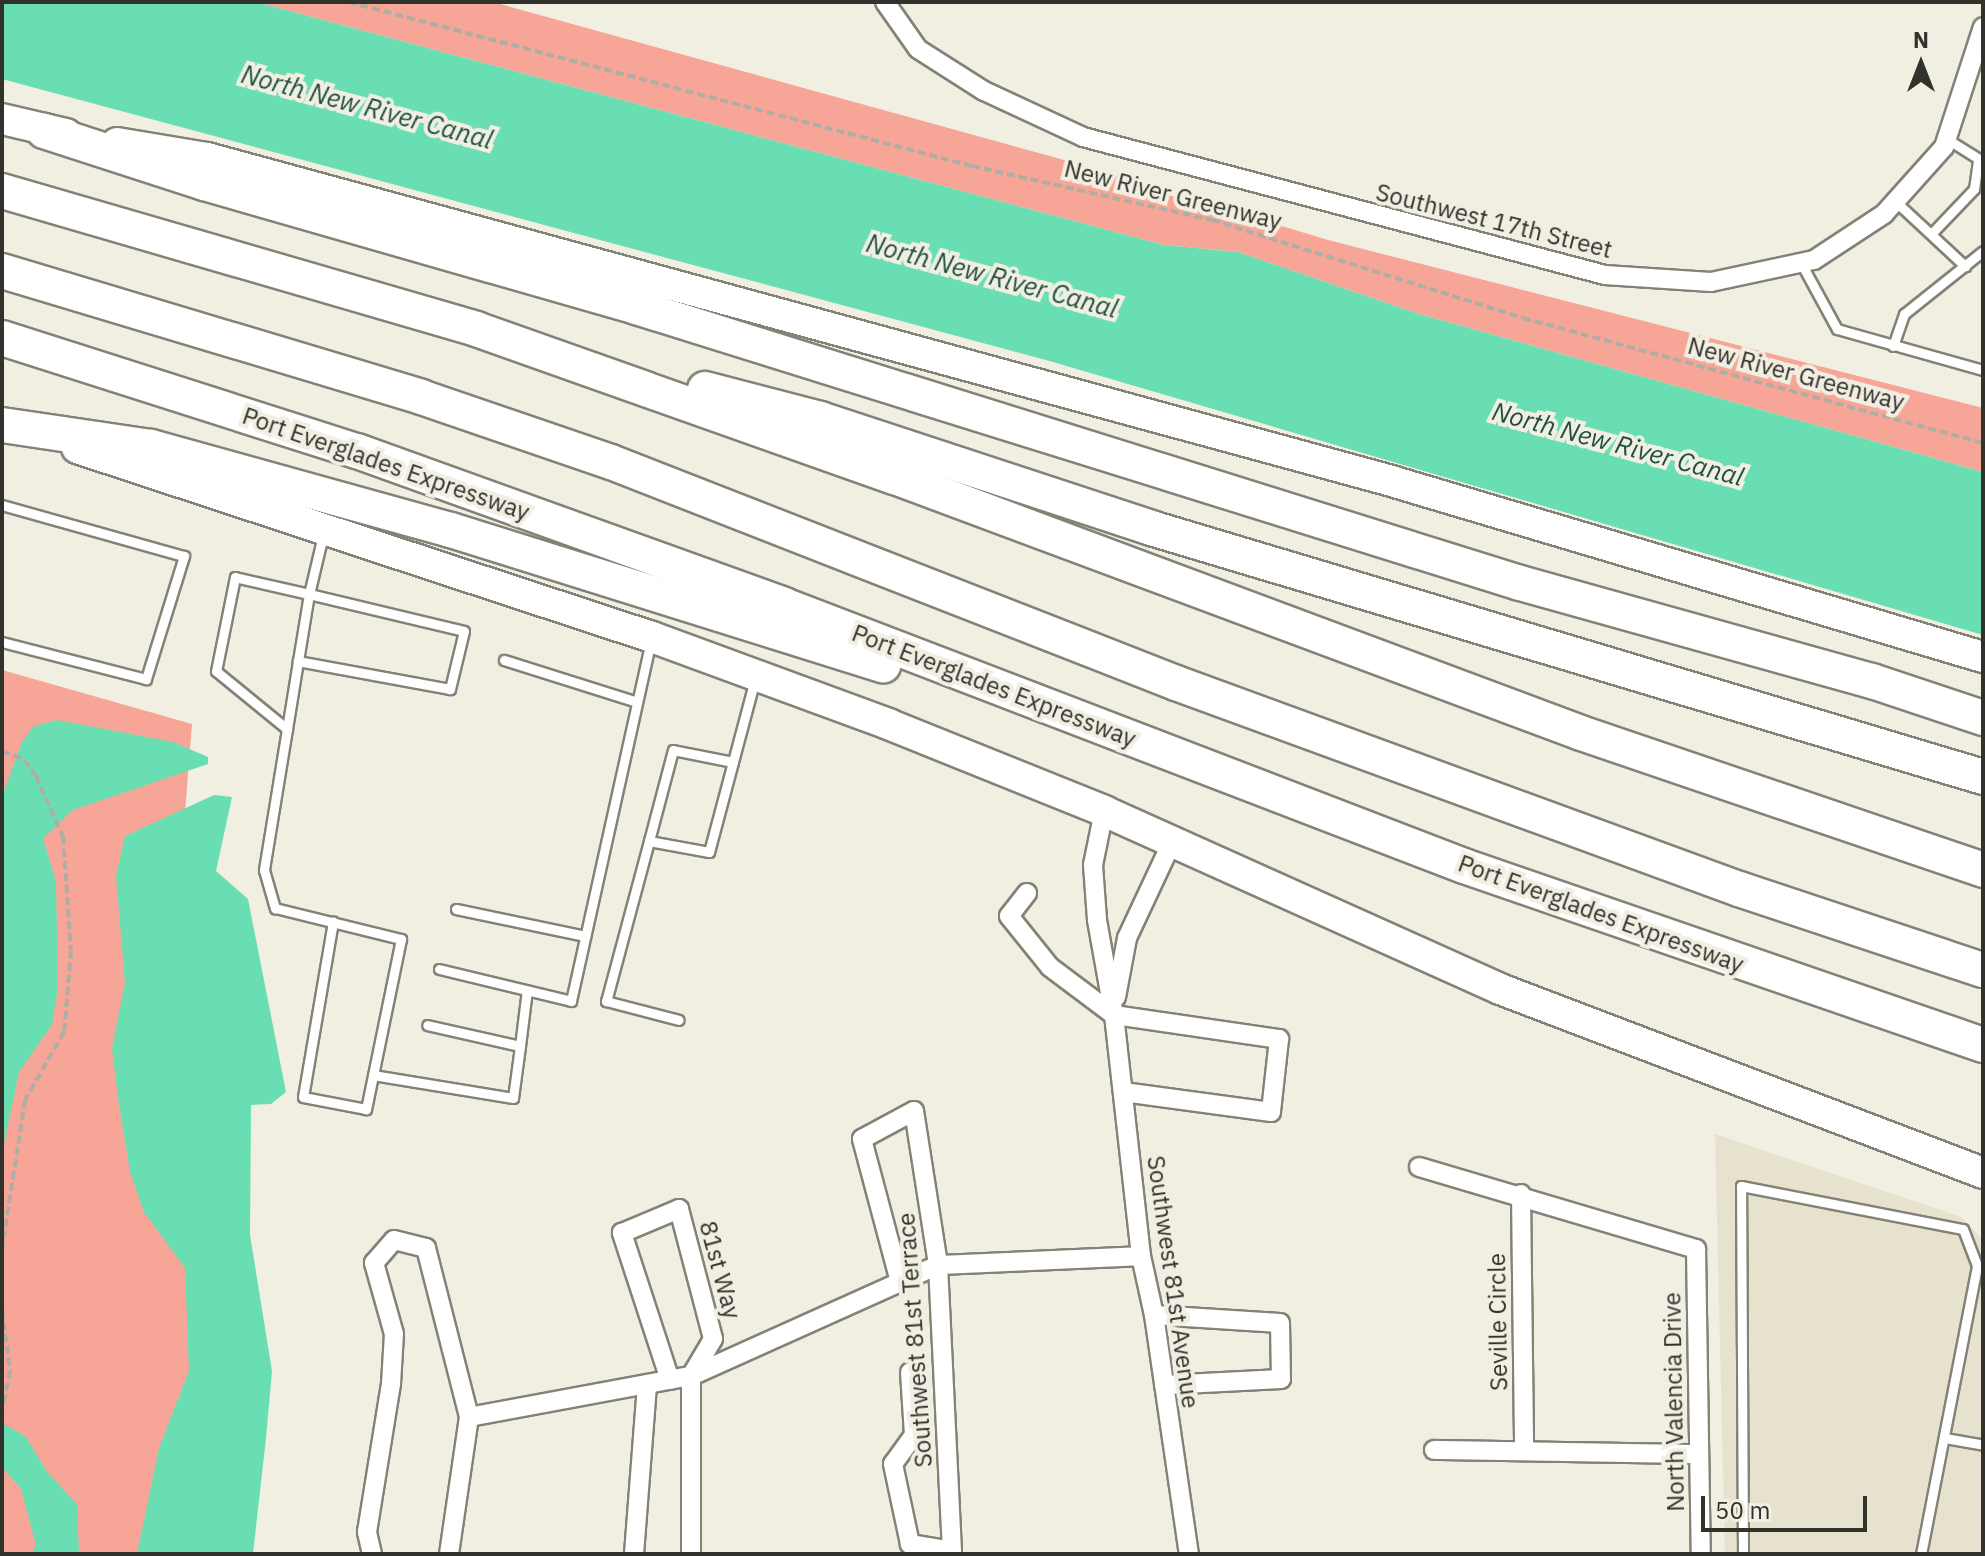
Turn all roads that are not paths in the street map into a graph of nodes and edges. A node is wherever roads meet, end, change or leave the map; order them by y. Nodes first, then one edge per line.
1 (885, 2) edge
2 (1983, 27) edge
3 (2, 119) edge
4 (44, 131) junction
5 (1947, 139) junction
6 (1980, 161) edge
7 (2, 191) edge
8 (1978, 192) edge
9 (1895, 201) junction
10 (1931, 234) junction
11 (1983, 251) edge
12 (1801, 263) junction
13 (1965, 266) junction
14 (2, 271) edge
15 (476, 329) junction
16 (2, 338) edge
17 (1893, 346) junction
18 (1983, 370) edge
19 (2, 425) edge
20 (2, 505) edge
21 (324, 528) junction
22 (309, 594) junction
23 (652, 637) junction
24 (2, 642) edge
25 (1983, 657) edge
26 (504, 660) dead end
27 (298, 661) junction
28 (756, 675) junction
29 (637, 702) junction
30 (1983, 718) edge
31 (287, 729) junction
32 (1118, 734) junction
33 (733, 762) junction
34 (1983, 777) edge
35 (1104, 811) junction
36 (649, 841) junction
37 (1172, 842) junction
38 (1983, 870) edge
39 (1027, 893) dead end
40 (456, 909) dead end
41 (333, 922) junction
42 (585, 936) junction
43 (439, 969) dead end
44 (1983, 970) edge
45 (527, 990) junction
46 (1114, 1015) junction
47 (679, 1020) dead end
48 (427, 1025) dead end
49 (1983, 1045) edge
50 (520, 1046) junction
51 (373, 1075) junction
52 (1123, 1092) junction
53 (1419, 1167) dead end
54 (1983, 1173) edge
55 (1521, 1194) junction
56 (1141, 1256) junction
57 (938, 1265) junction
58 (900, 1282) junction
59 (1154, 1315) junction
60 (910, 1372) dead end
61 (691, 1376) junction
62 (670, 1380) junction
63 (647, 1384) junction
64 (1164, 1385) junction
65 (469, 1417) junction
66 (1945, 1438) junction
67 (1983, 1445) edge
68 (1524, 1449) junction
69 (1434, 1450) dead end
70 (1696, 1454) junction
71 (372, 1554) edge
72 (449, 1554) edge
73 (634, 1554) edge
74 (691, 1554) edge
75 (1189, 1554) edge
76 (1701, 1554) edge
77 (1743, 1554) edge
78 (1921, 1554) edge

1 - 12 street, Southwest 17th Street
2 - 5 street, Southwest 17th Street
3 - 4 main road
4 - 25 main road
4 - 30 highway
5 - 6 lane
5 - 9 street, Southwest 17th Street
6 - 8 lane
7 - 15 highway
8 - 10 lane
9 - 10 lane
9 - 12 street, Southwest 17th Street
10 - 13 lane
11 - 13 lane
12 - 17 lane
13 - 17 lane
14 - 44 highway
15 - 34 highway
15 - 38 highway
16 - 32 highway, Port Everglades Expressway
17 - 18 lane
19 - 21 main road
19 - 32 highway
20 - 24 lane
21 - 22 lane
21 - 23 main road
22 - 27 lane
22 - 27 lane
22 - 31 lane
23 - 28 main road
23 - 29 lane
26 - 29 lane
27 - 31 lane
28 - 33 lane
28 - 35 main road
29 - 42 lane
31 - 41 lane
32 - 49 highway, Port Everglades Expressway
33 - 36 lane
33 - 36 lane
35 - 37 main road
35 - 46 street, Southwest 81st Avenue
36 - 47 lane
37 - 46 street, Southwest 81st Avenue
37 - 54 main road
39 - 46 street
40 - 42 lane
41 - 51 lane
41 - 51 lane
42 - 45 lane
43 - 45 lane
45 - 50 lane
46 - 52 street, Southwest 81st Avenue
46 - 52 street
48 - 50 lane
50 - 51 lane
52 - 56 street, Southwest 81st Avenue
53 - 55 street
55 - 68 street, Seville Circle
55 - 70 street, North Valencia Drive
56 - 57 street
56 - 59 street, Southwest 81st Avenue
57 - 58 street
57 - 58 street, Southwest 81st Terrace
57 - 60 street, Southwest 81st Terrace
58 - 61 street
59 - 64 street, Southwest 81st Avenue
59 - 64 street
61 - 62 street
61 - 62 street, 81st Way
61 - 74 street
62 - 63 street
63 - 65 street
63 - 73 street
64 - 75 street, Southwest 81st Avenue
65 - 71 street
65 - 72 street
66 - 67 lane
66 - 77 lane
66 - 78 lane
68 - 69 street
68 - 70 street
70 - 76 street, North Valencia Drive

